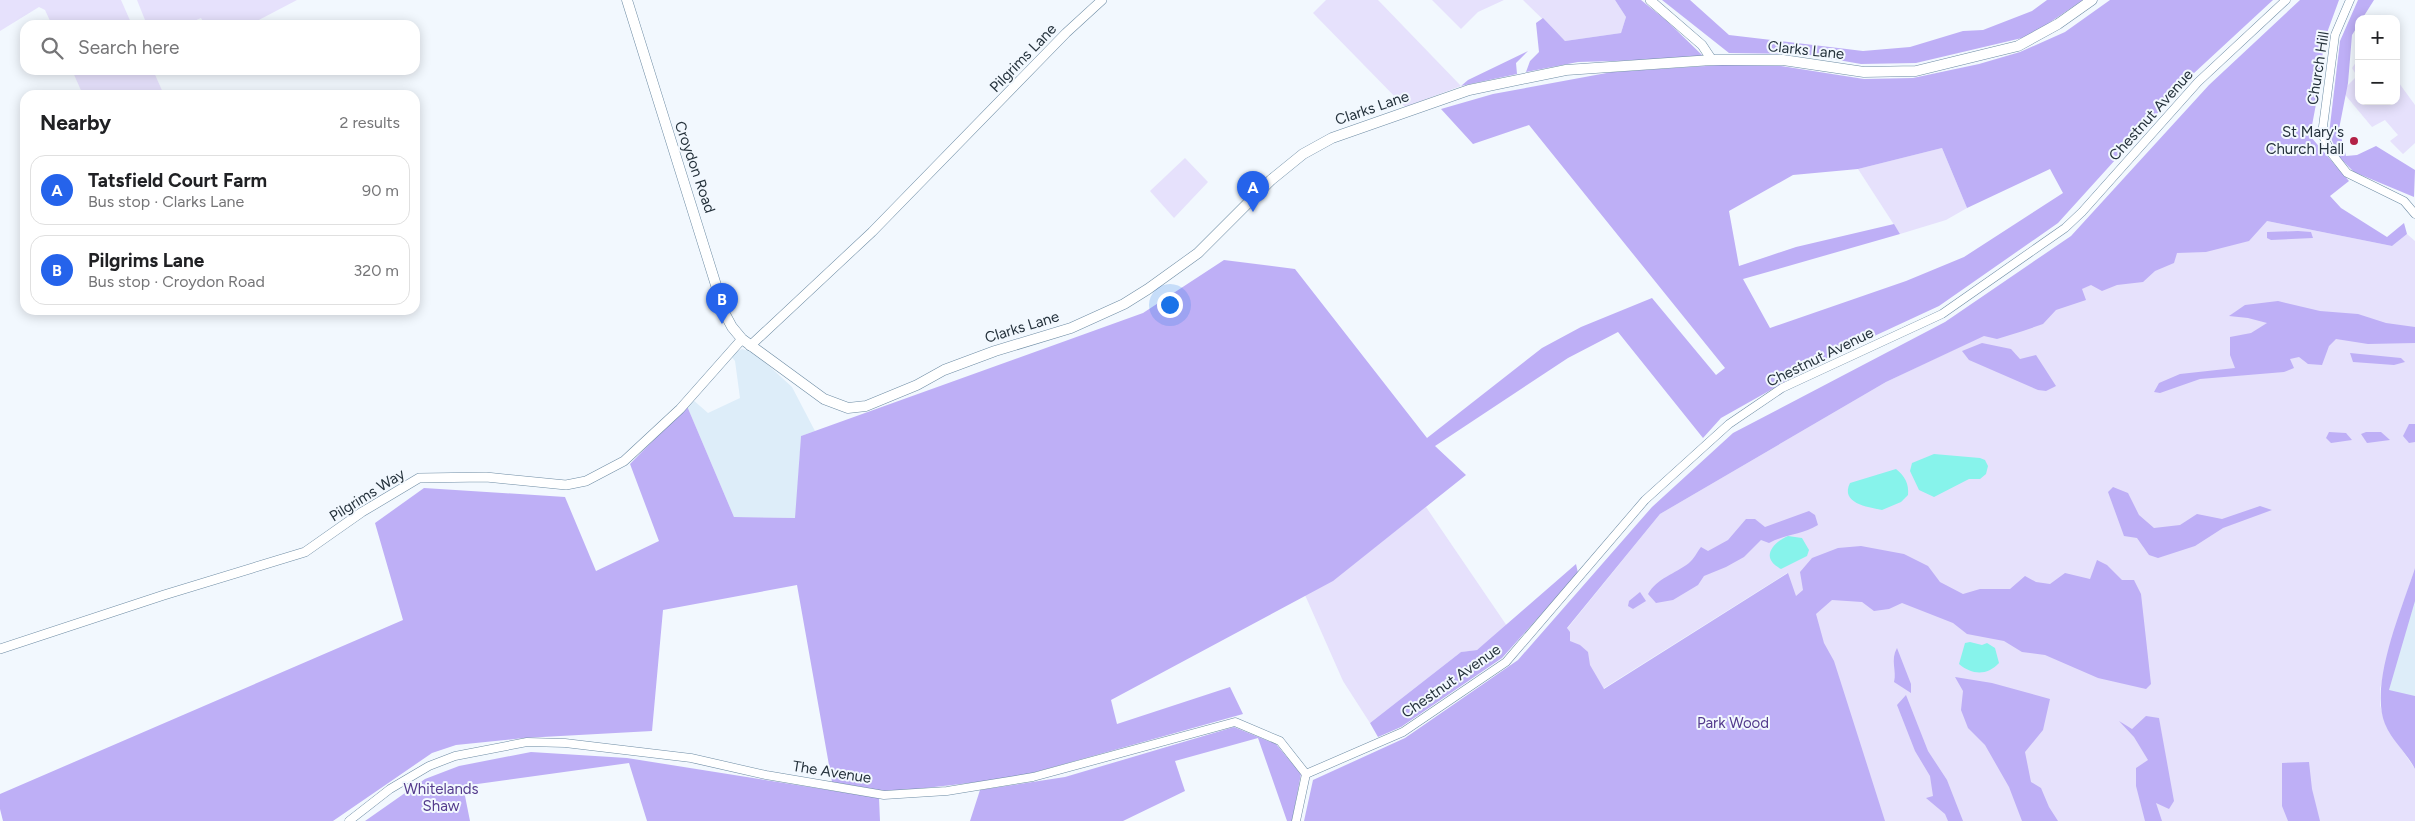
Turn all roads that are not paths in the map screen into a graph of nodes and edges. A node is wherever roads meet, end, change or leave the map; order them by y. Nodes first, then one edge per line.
1 (628, 0) edge
2 (1102, 0) edge
3 (1650, 0) edge
4 (2092, 0) edge
5 (2286, 0) edge
6 (2350, 0) edge
7 (1712, 60) junction
8 (2415, 214) edge
9 (742, 339) junction
10 (750, 346) junction
11 (0, 649) edge
12 (1306, 774) junction
13 (349, 821) edge
14 (1296, 821) edge

1 - 9 main road, Croydon Road
2 - 10 street, Pilgrims Lane
3 - 7 street
4 - 7 main road, Clarks Lane
5 - 12 street, Chestnut Avenue
6 - 8 street, Church Hill
7 - 10 main road, Clarks Lane
9 - 10 main road, Clarks Lane
9 - 11 street, Pilgrims Way
12 - 13 street, The Avenue
12 - 14 street

